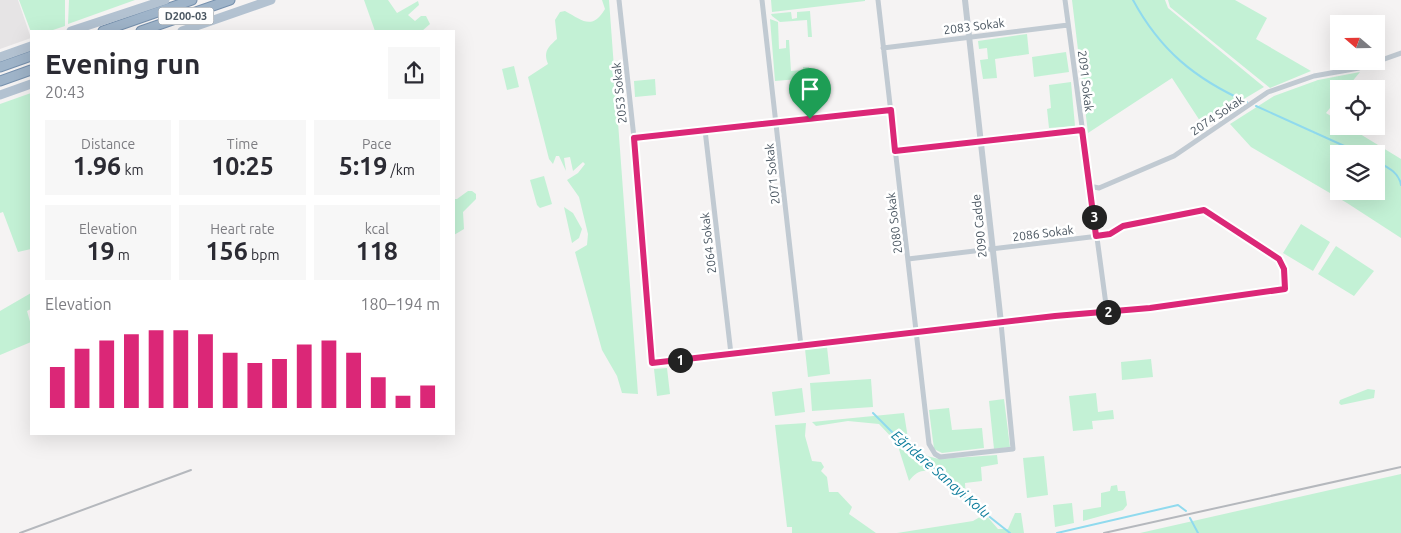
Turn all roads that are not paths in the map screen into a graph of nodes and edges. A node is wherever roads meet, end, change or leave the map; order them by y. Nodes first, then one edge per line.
1 (165, 0) edge
2 (192, 0) edge
3 (230, 0) edge
4 (271, 0) edge
5 (619, 0) edge
6 (762, 0) edge
7 (878, 0) edge
8 (965, 0) edge
9 (1065, 0) edge
10 (1068, 24) junction
11 (74, 30) edge
12 (106, 30) edge
13 (145, 30) edge
14 (185, 30) edge
15 (969, 37) junction
16 (30, 46) edge
17 (883, 48) junction
18 (1401, 53) edge
19 (30, 56) edge
20 (0, 57) edge
21 (0, 67) edge
22 (30, 70) edge
23 (0, 81) edge
24 (30, 84) edge
25 (0, 95) edge
26 (891, 110) junction
27 (776, 122) junction
28 (705, 130) junction
29 (1082, 130) junction
30 (634, 138) junction
31 (980, 141) junction
32 (895, 151) junction
33 (1090, 186) junction
34 (1096, 236) junction
35 (992, 249) junction
36 (908, 259) junction
37 (1107, 312) junction
38 (1000, 322) junction
39 (917, 332) junction
40 (801, 346) junction
41 (731, 354) junction
42 (929, 444) joint

1 - 11 main road
2 - 12 highway, D200-03
3 - 13 highway, D200-03
4 - 14 main road
5 - 30 street, 2053 Sokak
6 - 27 street, 2071 Sokak
7 - 17 street, 2080 Sokak
8 - 15 street, 2090 Cadde
9 - 10 street, 2091 Sokak
10 - 15 street, 2083 Sokak
10 - 29 street, 2091 Sokak
15 - 17 street, 2083 Sokak
15 - 31 street, 2090 Cadde
16 - 20 main road
17 - 26 street, 2080 Sokak
18 - 33 street, 2074 Sokak
19 - 21 highway
22 - 23 highway
24 - 25 main road
26 - 27 street
26 - 32 street, 2080 Sokak
27 - 28 street
27 - 40 street, 2071 Sokak
28 - 30 street
28 - 41 street, 2064 Sokak
29 - 31 street
29 - 33 street, 2091 Sokak
30 - 41 street, 2053 Sokak
31 - 32 street
31 - 35 street, 2090 Cadde
32 - 36 street, 2080 Sokak
33 - 34 street, 2091 Sokak
34 - 35 street, 2086 Sokak
34 - 37 street, 2091 Sokak
34 - 37 street, 2086 Sokak
35 - 36 street, 2086 Sokak
35 - 38 street, 2090 Cadde
36 - 39 street, 2080 Sokak
37 - 38 street
38 - 39 street
38 - 42 street, 2090 Cadde
39 - 40 street
39 - 42 street, 2080 Sokak
40 - 41 street

